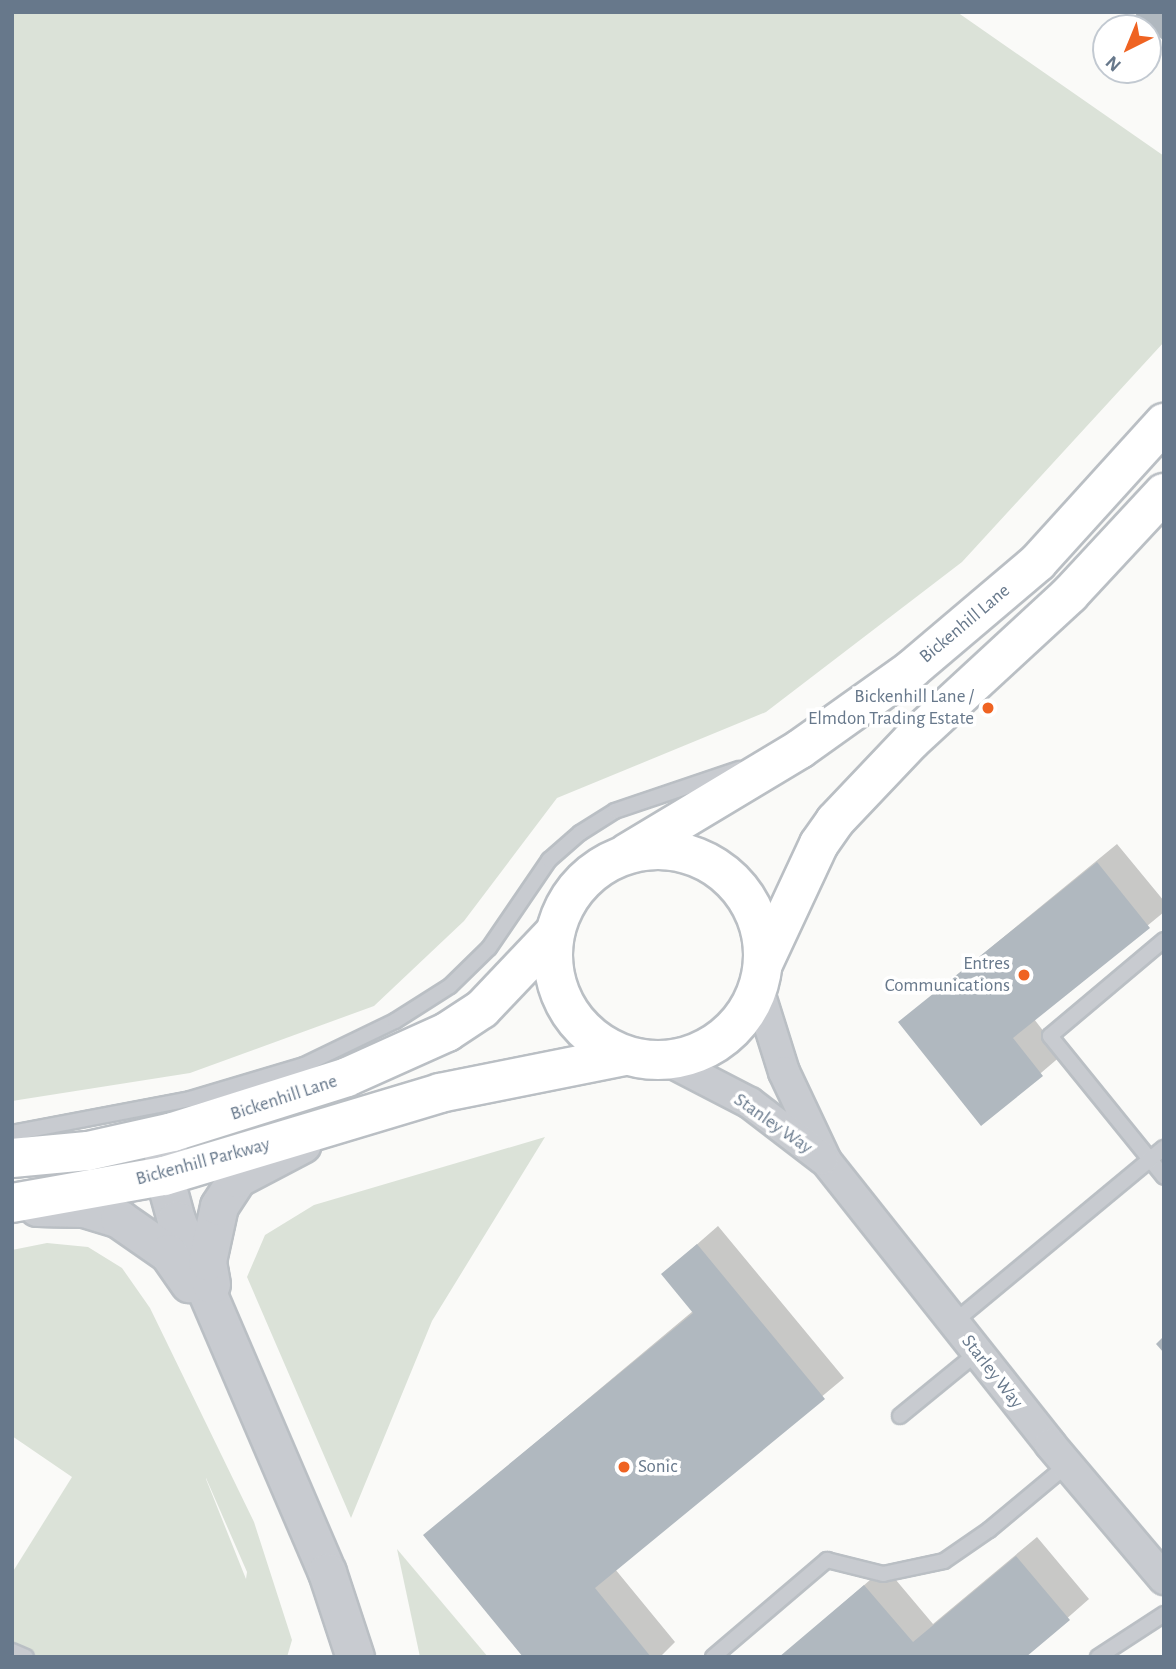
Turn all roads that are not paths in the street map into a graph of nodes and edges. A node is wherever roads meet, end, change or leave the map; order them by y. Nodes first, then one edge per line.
1 (1164, 423) edge
2 (1164, 493) edge
3 (800, 749) junction
4 (627, 853) junction
5 (554, 933) junction
6 (1164, 940) edge
7 (761, 976) junction
8 (625, 1056) junction
9 (667, 1060) junction
10 (182, 1115) junction
11 (350, 1120) junction
12 (12, 1133) edge
13 (1164, 1148) edge
14 (12, 1158) edge
15 (1151, 1160) junction
16 (826, 1161) junction
17 (164, 1177) junction
18 (1164, 1177) edge
19 (12, 1205) edge
20 (953, 1323) junction
21 (220, 1327) junction
22 (977, 1353) junction
23 (900, 1416) dead end
24 (1067, 1465) junction
25 (1164, 1579) edge
26 (1164, 1614) edge
27 (12, 1651) edge
28 (26, 1657) edge
29 (355, 1657) edge
30 (713, 1657) edge
31 (1098, 1657) edge

1 - 3 main road, Bickenhill Lane
2 - 7 main road
3 - 4 main road, Bickenhill Lane
3 - 10 lane
4 - 5 main road
4 - 7 main road
5 - 8 main road
5 - 10 main road, Bickenhill Lane
6 - 15 lane
7 - 9 main road
7 - 16 street, Stanley Way
8 - 9 main road
8 - 11 main road
9 - 16 street, Stanley Way
10 - 12 lane
10 - 14 main road, Bickenhill Parkway
10 - 17 street
11 - 17 main road, Bickenhill Parkway
11 - 21 street
13 - 15 lane
15 - 18 lane
15 - 20 lane
16 - 20 street, Starley Way
17 - 19 main road, Bickenhill Parkway
17 - 21 street
19 - 21 street
20 - 22 street, Starley Way
21 - 29 street
22 - 23 lane
22 - 24 street, Starley Way
24 - 25 street, Starley Way
24 - 30 lane
26 - 31 lane
27 - 28 lane

